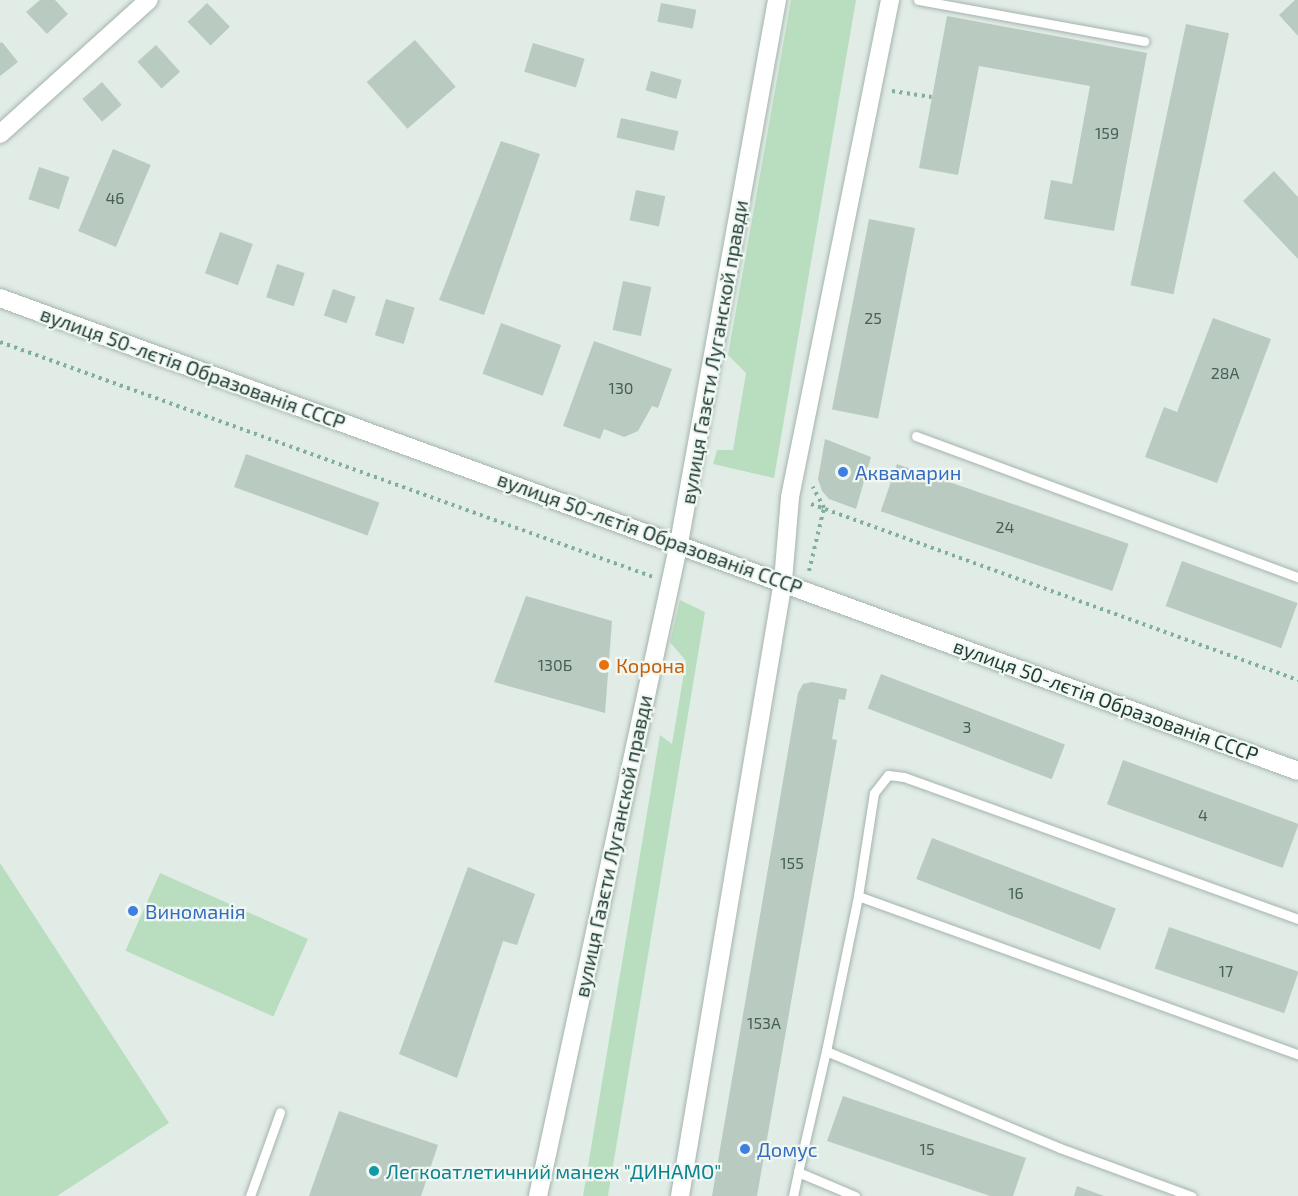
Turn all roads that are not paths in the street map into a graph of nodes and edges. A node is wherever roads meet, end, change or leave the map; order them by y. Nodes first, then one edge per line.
1 (149, 0) edge
2 (777, 0) edge
3 (890, 0) edge
4 (918, 0) edge
5 (1144, 41) dead end
6 (0, 134) edge
7 (0, 298) edge
8 (916, 436) dead end
9 (679, 543) junction
10 (1298, 577) edge
11 (783, 581) junction
12 (1298, 771) edge
13 (858, 896) junction
14 (1298, 919) edge
15 (826, 1051) junction
16 (1298, 1054) edge
17 (280, 1112) dead end
18 (798, 1172) junction
19 (250, 1196) edge
20 (538, 1196) edge
21 (680, 1196) edge
22 (794, 1196) edge
23 (855, 1196) edge
24 (1191, 1196) edge

1 - 6 street
2 - 9 street, вулиця Газєти Луганской правди
3 - 11 street
4 - 5 lane
7 - 9 street, вулиця 50-лєтія Образованія СССР
8 - 10 lane
9 - 11 street, вулиця 50-лєтія Образованія СССР
9 - 20 street, вулиця Газєти Луганской правди
11 - 12 street, вулиця 50-лєтія Образованія СССР
11 - 21 street
13 - 14 lane
13 - 15 lane
13 - 16 lane
15 - 18 lane
15 - 24 lane
17 - 19 lane
18 - 22 lane
18 - 23 lane

